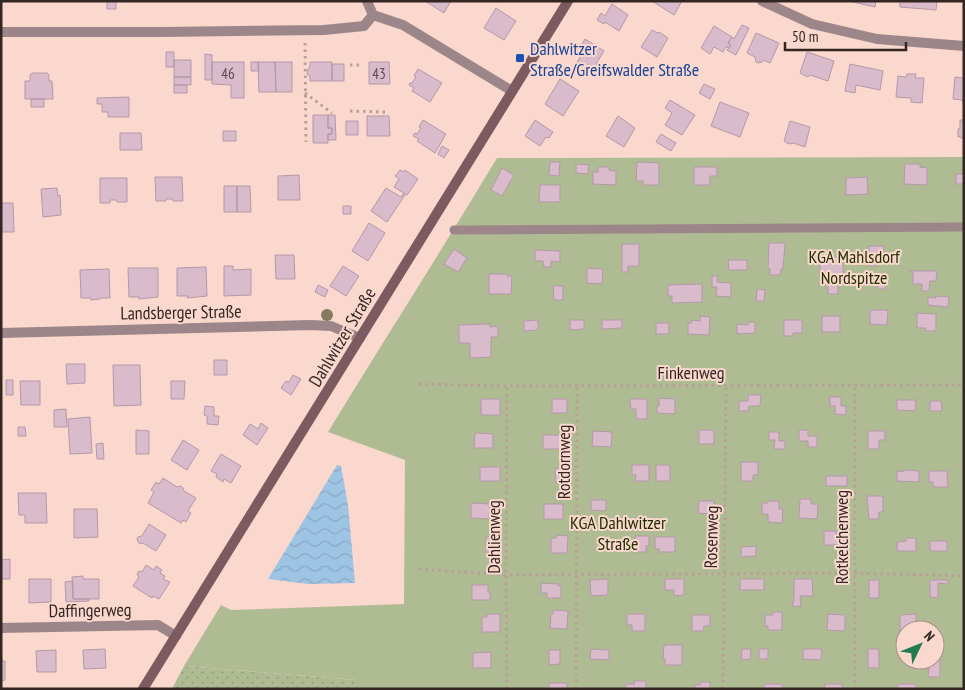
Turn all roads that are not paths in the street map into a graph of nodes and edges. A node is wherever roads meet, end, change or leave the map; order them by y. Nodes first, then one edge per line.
1 (367, 1) edge
2 (568, 1) edge
3 (762, 1) edge
4 (373, 15) junction
5 (1, 32) edge
6 (964, 46) edge
7 (512, 91) junction
8 (964, 227) edge
9 (454, 230) dead end
10 (1, 333) edge
11 (360, 338) junction
12 (1, 628) edge
13 (176, 636) junction
14 (143, 689) edge

1 - 4 street
2 - 7 main road, Dahlwitzer Straße
3 - 6 street
4 - 5 street
4 - 7 street
7 - 11 main road, Dahlwitzer Straße
8 - 9 lane
10 - 11 street, Landsberger Straße
11 - 13 main road, Dahlwitzer Straße
12 - 13 street, Daffingerweg
13 - 14 main road, Dahlwitzer Straße

